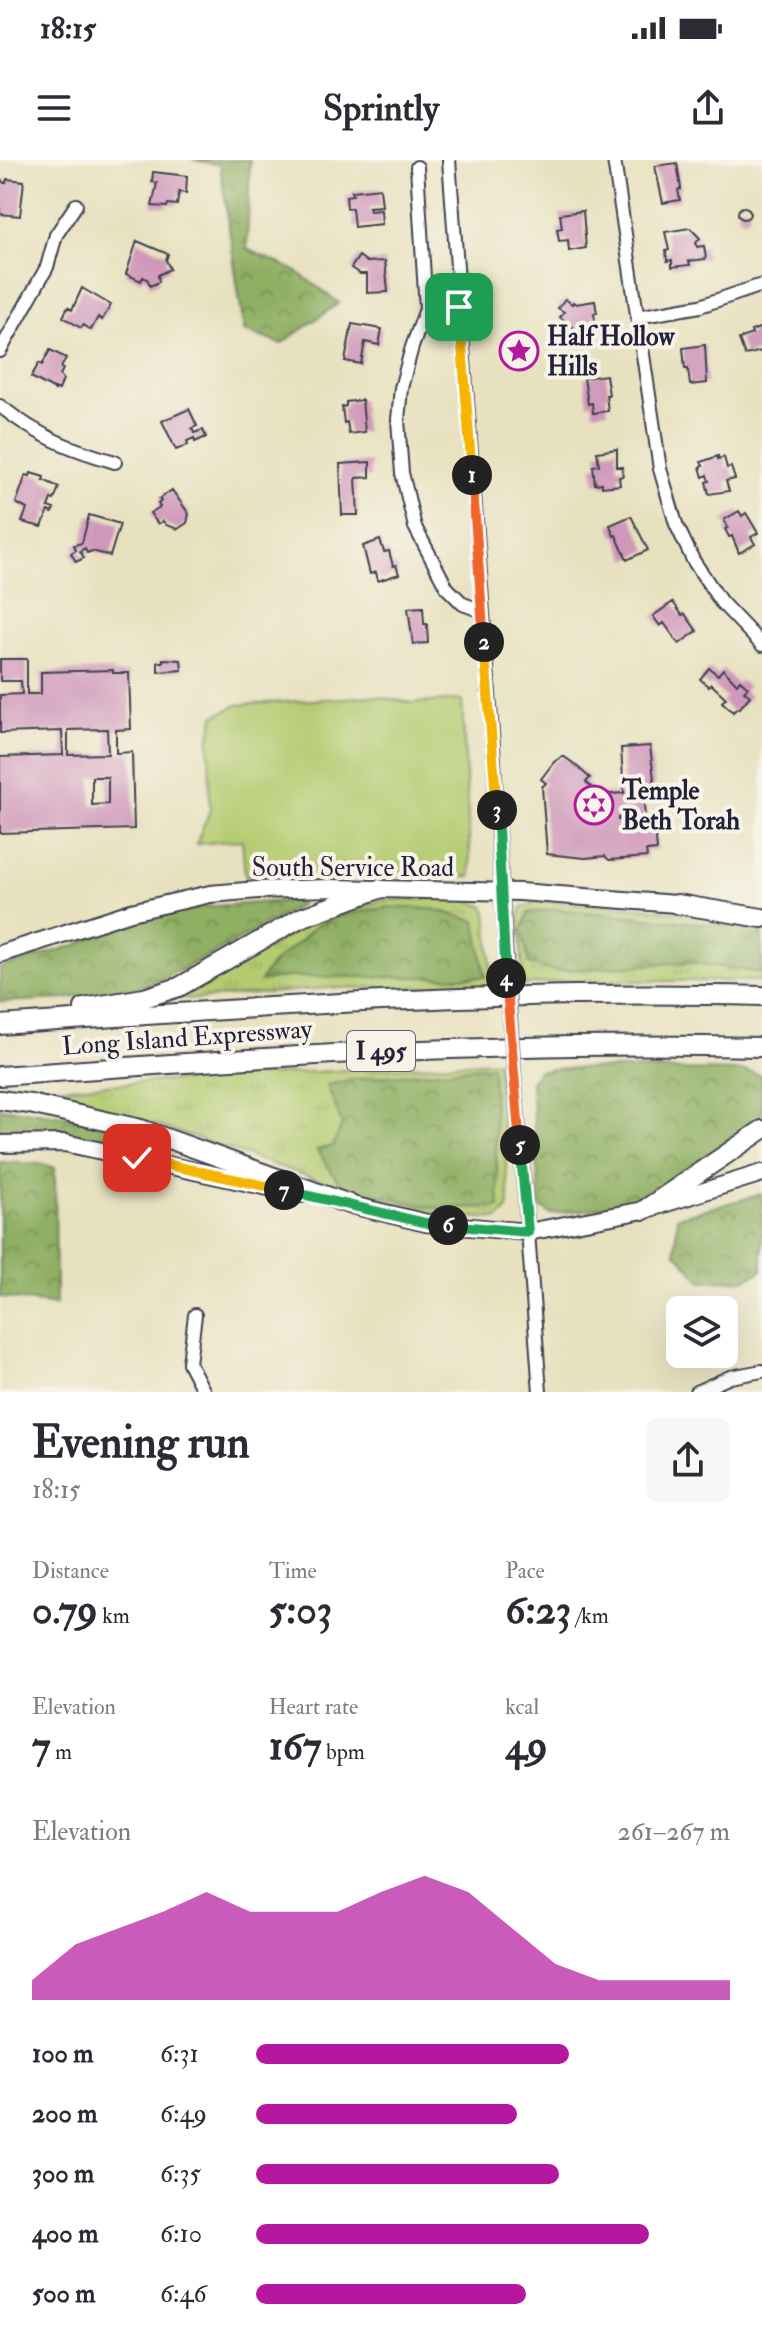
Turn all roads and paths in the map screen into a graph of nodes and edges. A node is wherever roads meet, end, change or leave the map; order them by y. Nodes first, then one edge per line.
1 (449, 160) edge
2 (614, 160) edge
3 (417, 167) dead end
4 (76, 205) dead end
5 (762, 285) edge
6 (459, 307) junction
7 (426, 309) junction
8 (637, 317) junction
9 (0, 351) edge
10 (0, 406) edge
11 (115, 462) dead end
12 (482, 611) junction
13 (762, 645) edge
14 (379, 889) junction
15 (501, 891) junction
16 (677, 904) junction
17 (762, 909) edge
18 (762, 918) edge
19 (0, 954) edge
20 (762, 996) edge
21 (0, 1018) edge
22 (0, 1025) edge
23 (762, 1047) edge
24 (0, 1076) edge
25 (0, 1100) edge
26 (762, 1130) edge
27 (0, 1144) edge
28 (762, 1173) edge
29 (349, 1204) junction
30 (644, 1210) junction
31 (528, 1232) junction
32 (195, 1315) dead end
33 (762, 1371) edge
34 (204, 1392) edge
35 (540, 1392) edge
36 (696, 1392) edge

1 - 6 street
2 - 8 street
3 - 7 street
4 - 9 street
5 - 8 street
6 - 7 street
6 - 12 street
7 - 12 street
8 - 13 street
10 - 11 street
12 - 15 street
14 - 15 main road, South Service Road
14 - 19 main road, South Service Road
14 - 21 highway
15 - 16 main road, South Service Road
15 - 31 street, bridge
16 - 17 main road, South Service Road
16 - 18 highway
20 - 22 highway, Long Island Expressway / I 495
23 - 24 highway, Long Island Expressway / I 495
25 - 29 highway
26 - 30 highway
27 - 29 main road
28 - 30 main road
29 - 31 main road
30 - 31 main road
31 - 35 street
32 - 34 street
33 - 36 street

